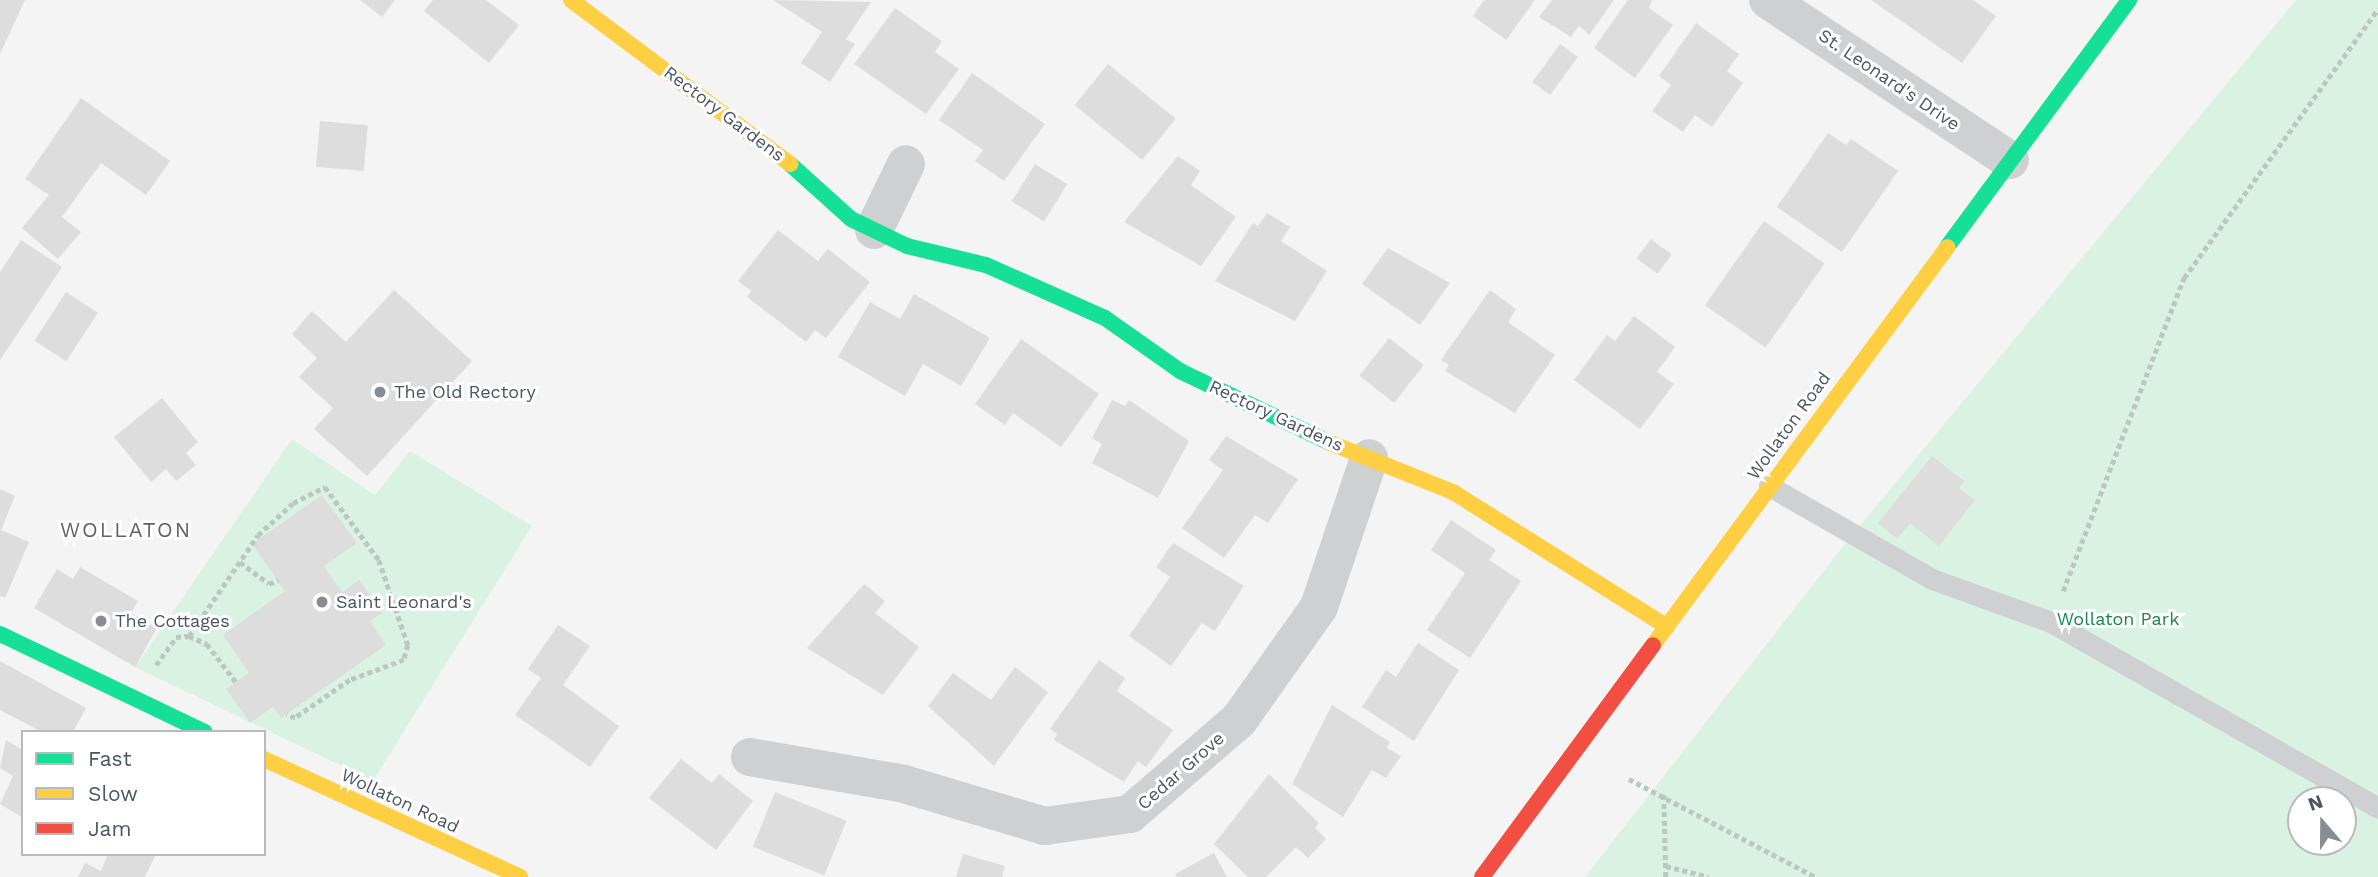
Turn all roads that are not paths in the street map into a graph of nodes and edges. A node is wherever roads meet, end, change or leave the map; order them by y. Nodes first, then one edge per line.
1 (571, 0) edge
2 (1768, 0) edge
3 (2129, 0) edge
4 (2010, 160) junction
5 (906, 164) dead end
6 (874, 230) junction
7 (1369, 458) junction
8 (1769, 486) junction
9 (1667, 627) junction
10 (0, 634) edge
11 (201, 730) edge
12 (750, 757) dead end
13 (266, 760) edge
14 (2378, 808) edge
15 (520, 877) edge
16 (1482, 877) edge

1 - 6 street, Rectory Gardens
2 - 4 street, St. Leonard's Drive
3 - 4 street, Wollaton Road
4 - 8 street, Wollaton Road
5 - 6 street
6 - 7 street, Rectory Gardens
7 - 9 street, Rectory Gardens
7 - 12 street, Cedar Grove
8 - 9 street, Wollaton Road
8 - 14 lane
9 - 16 street, Wollaton Road
10 - 11 street
13 - 15 street, Wollaton Road

